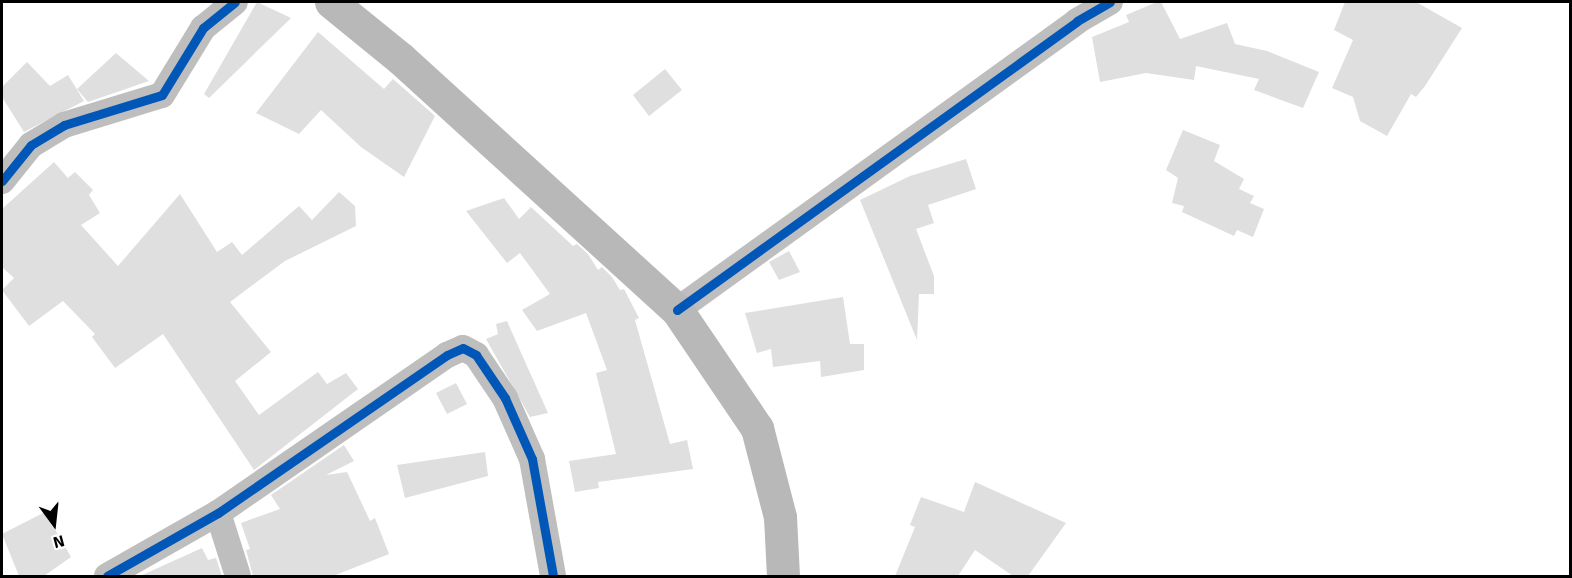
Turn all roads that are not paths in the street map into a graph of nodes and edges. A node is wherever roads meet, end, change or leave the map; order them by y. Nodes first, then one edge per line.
1 (235, 2) edge
2 (332, 2) edge
3 (1110, 2) edge
4 (2, 181) edge
5 (677, 310) junction
6 (218, 513) junction
7 (107, 576) edge
8 (238, 576) edge
9 (552, 576) edge
10 (783, 576) edge

1 - 4 street
2 - 5 main road
3 - 5 street
5 - 10 main road
6 - 7 street
6 - 8 street
6 - 9 street

